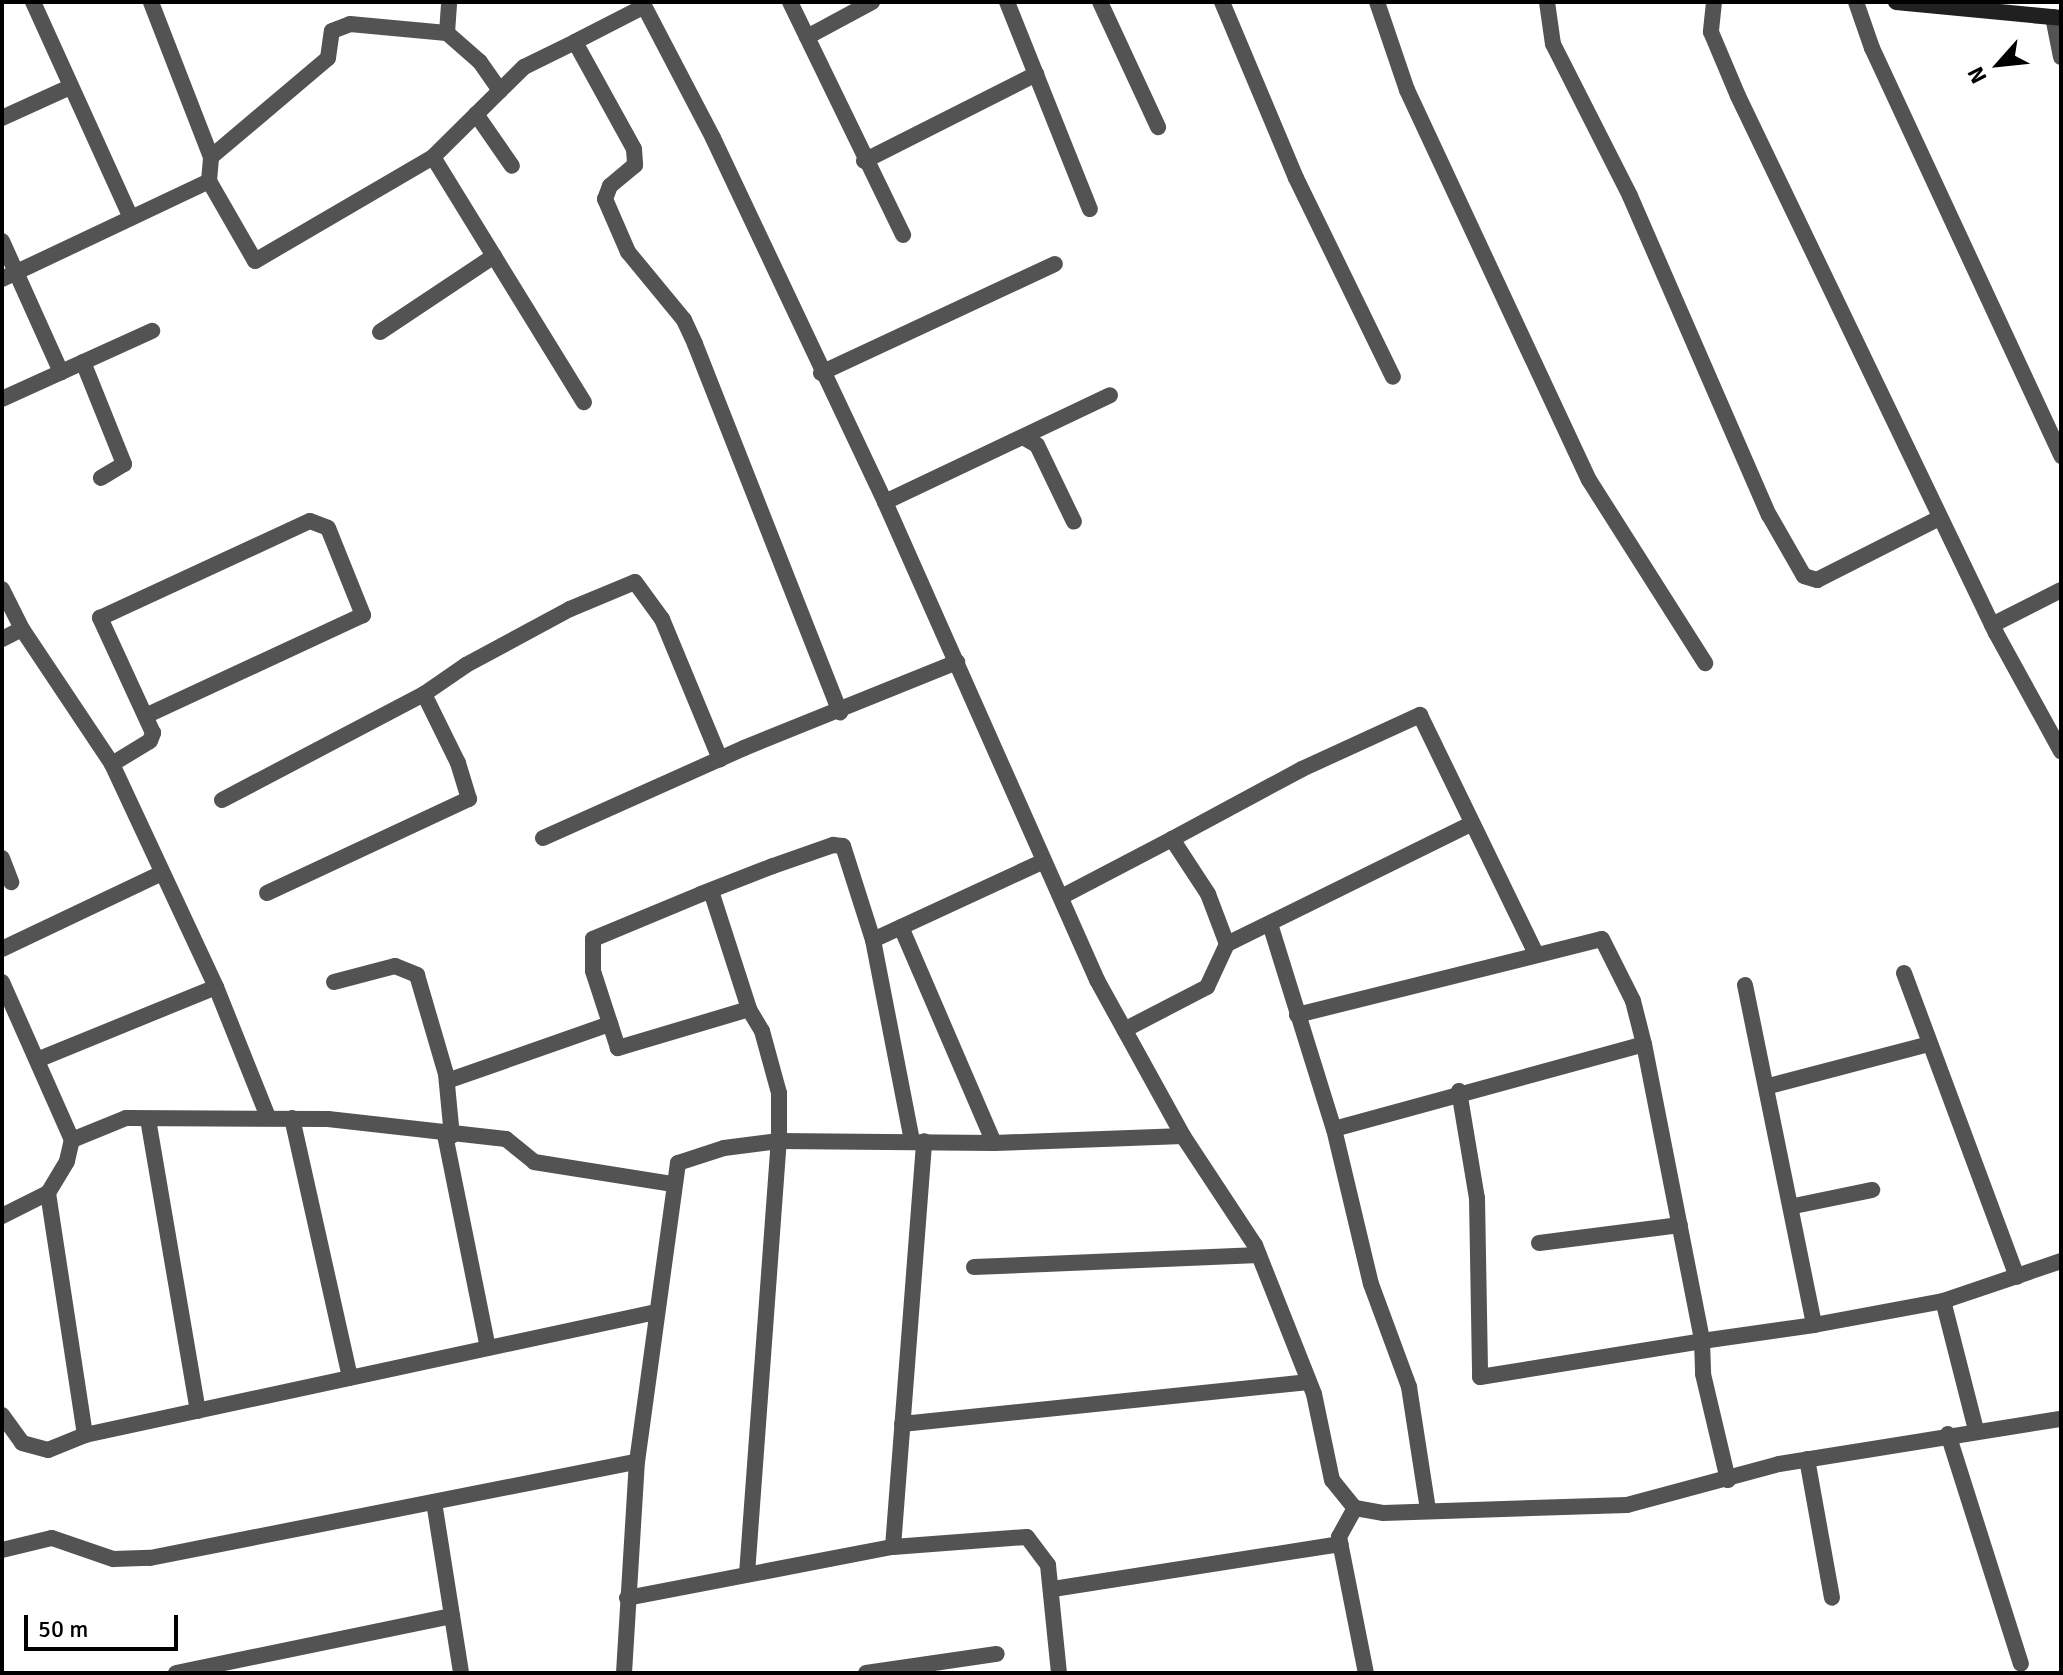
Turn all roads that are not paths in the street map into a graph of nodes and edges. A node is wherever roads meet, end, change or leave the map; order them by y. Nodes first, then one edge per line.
1 (33, 2) edge
2 (151, 2) edge
3 (449, 2) edge
4 (790, 2) edge
5 (872, 2) edge
6 (1007, 2) edge
7 (1100, 2) edge
8 (1222, 2) edge
9 (1377, 2) edge
10 (1547, 2) edge
11 (1714, 2) edge
12 (1856, 2) edge
13 (1896, 2) edge
14 (643, 4) edge
15 (2057, 18) edge
16 (447, 33) junction
17 (807, 37) junction
18 (575, 42) junction
19 (2061, 57) edge
20 (1036, 74) junction
21 (70, 87) junction
22 (500, 91) junction
23 (476, 114) junction
24 (2, 118) edge
25 (1158, 127) dead end
26 (211, 157) junction
27 (433, 157) junction
28 (864, 161) junction
29 (512, 166) dead end
30 (209, 181) junction
31 (1090, 209) dead end
32 (130, 216) junction
33 (903, 235) dead end
34 (2, 241) edge
35 (494, 256) junction
36 (1055, 264) dead end
37 (9, 275) edge
38 (152, 331) dead end
39 (380, 332) dead end
40 (83, 362) junction
41 (61, 372) junction
42 (821, 373) junction
43 (1393, 377) dead end
44 (1110, 395) dead end
45 (2, 399) edge
46 (584, 402) dead end
47 (1023, 437) junction
48 (2061, 456) edge
49 (101, 478) dead end
50 (885, 502) junction
51 (1939, 518) junction
52 (1074, 522) dead end
53 (2, 589) edge
54 (2061, 590) edge
55 (1992, 625) junction
56 (22, 629) junction
57 (2, 639) edge
58 (957, 662) junction
59 (1705, 663) dead end
60 (424, 694) junction
61 (840, 713) junction
62 (148, 715) junction
63 (2061, 751) edge
64 (720, 759) junction
65 (112, 764) junction
66 (222, 800) dead end
67 (1471, 824) junction
68 (543, 838) dead end
69 (1172, 839) junction
70 (2, 858) edge
71 (1042, 862) junction
72 (162, 873) junction
73 (11, 882) dead end
74 (711, 891) junction
75 (267, 893) dead end
76 (1063, 896) junction
77 (1270, 924) junction
78 (901, 927) junction
79 (873, 940) junction
80 (1227, 944) junction
81 (2, 949) edge
82 (1535, 952) junction
83 (1904, 973) dead end
84 (2, 982) edge
85 (334, 982) dead end
86 (1745, 985) dead end
87 (216, 987) junction
88 (749, 1009) junction
89 (1297, 1015) junction
90 (610, 1024) junction
91 (1124, 1030) junction
92 (1644, 1044) junction
93 (1929, 1044) junction
94 (37, 1060) junction
95 (447, 1081) junction
96 (1769, 1086) junction
97 (1459, 1091) junction
98 (268, 1117) junction
99 (292, 1118) junction
100 (148, 1119) junction
101 (1334, 1129) junction
102 (449, 1135) junction
103 (1183, 1136) junction
104 (72, 1140) junction
105 (779, 1141) junction
106 (918, 1141) junction
107 (994, 1143) junction
108 (673, 1184) junction
109 (1872, 1190) dead end
110 (48, 1193) junction
111 (1794, 1206) junction
112 (2, 1216) edge
113 (1680, 1225) junction
114 (1539, 1243) dead end
115 (1259, 1255) junction
116 (2061, 1261) edge
117 (974, 1267) dead end
118 (2017, 1277) junction
119 (1943, 1301) junction
120 (656, 1312) junction
121 (1814, 1325) junction
122 (1702, 1341) junction
123 (488, 1348) junction
124 (350, 1378) junction
125 (1309, 1382) junction
126 (198, 1411) junction
127 (2, 1415) edge
128 (2061, 1419) edge
129 (902, 1424) junction
130 (1976, 1430) junction
131 (1948, 1434) junction
132 (85, 1435) junction
133 (1807, 1459) junction
134 (637, 1462) junction
135 (1728, 1480) junction
136 (434, 1502) junction
137 (1355, 1508) junction
138 (1428, 1510) junction
139 (1340, 1544) junction
140 (893, 1547) junction
141 (2, 1550) edge
142 (747, 1574) junction
143 (1053, 1589) junction
144 (627, 1598) junction
145 (1832, 1598) dead end
146 (452, 1616) junction
147 (997, 1654) dead end
148 (2021, 1664) dead end
149 (176, 1673) edge
150 (461, 1673) edge
151 (624, 1673) edge
152 (866, 1673) edge
153 (1059, 1673) edge
154 (1366, 1673) edge

1 - 21 street
2 - 26 street
3 - 16 street
4 - 17 street
5 - 17 street
6 - 20 street
7 - 25 street
8 - 43 street
9 - 59 street
10 - 51 street
11 - 51 street
12 - 48 street
13 - 15 main road
14 - 18 street
14 - 42 street
15 - 19 street
16 - 22 street
16 - 26 street
17 - 28 street
18 - 22 street
18 - 61 street
20 - 28 street
20 - 31 street
21 - 24 street
21 - 32 street
22 - 23 street
23 - 27 street
23 - 29 street
26 - 30 street
27 - 30 street
27 - 35 street
28 - 33 street
30 - 32 street
32 - 37 street
34 - 37 street
35 - 39 street
35 - 46 street
36 - 42 street
37 - 41 street
38 - 40 street
40 - 41 street
40 - 49 street
41 - 45 street
42 - 50 street
44 - 47 street
47 - 50 street
47 - 52 street
50 - 58 street
51 - 55 street
53 - 56 street
54 - 55 street
55 - 63 street
56 - 57 street
56 - 65 street
58 - 61 street
58 - 71 street
60 - 64 street
60 - 66 street
60 - 75 street
61 - 64 street
62 - 62 street
62 - 65 street
64 - 68 street
65 - 72 street
67 - 69 street
67 - 77 street
67 - 82 street
69 - 76 street
69 - 80 street
70 - 73 street
71 - 76 street
71 - 78 street
72 - 81 street
72 - 87 street
74 - 79 street
74 - 88 street
74 - 90 street
76 - 91 street
77 - 80 street
77 - 89 street
78 - 79 street
78 - 107 street
79 - 106 street
80 - 91 street
82 - 89 street
82 - 92 street
83 - 93 street
84 - 94 street
85 - 95 street
86 - 96 street
87 - 94 street
87 - 98 street
88 - 90 street
88 - 105 street
89 - 101 street
90 - 95 street
91 - 103 street
92 - 97 street
92 - 113 street
93 - 96 street
93 - 118 street
94 - 104 street
95 - 102 street
96 - 111 street
97 - 101 street
97 - 122 street
98 - 99 street
98 - 100 street
99 - 102 street
99 - 124 street
100 - 104 street
100 - 126 street
101 - 138 street
102 - 108 street
102 - 123 street
103 - 107 street
103 - 115 street
104 - 110 street
105 - 106 street
105 - 108 street
105 - 142 street
106 - 107 street
106 - 129 street
108 - 120 street
109 - 111 street
110 - 112 street
110 - 132 street
111 - 121 street
113 - 114 street
113 - 122 street
115 - 117 street
115 - 125 street
116 - 118 street
118 - 119 street
119 - 121 street
119 - 130 street
120 - 123 street
120 - 134 street
121 - 122 street
122 - 135 street
123 - 124 street
124 - 126 street
125 - 129 street
125 - 137 street
126 - 132 street
127 - 132 street
128 - 130 street
129 - 140 street
130 - 131 street
131 - 133 street
131 - 148 street
133 - 135 street
133 - 145 street
134 - 136 street
134 - 144 street
135 - 138 street
136 - 141 street
136 - 146 street
137 - 138 street
137 - 139 street
139 - 143 street
139 - 154 street
140 - 142 street
140 - 143 street
142 - 144 street
143 - 153 street
144 - 151 street
146 - 149 street
146 - 150 street
147 - 152 street

